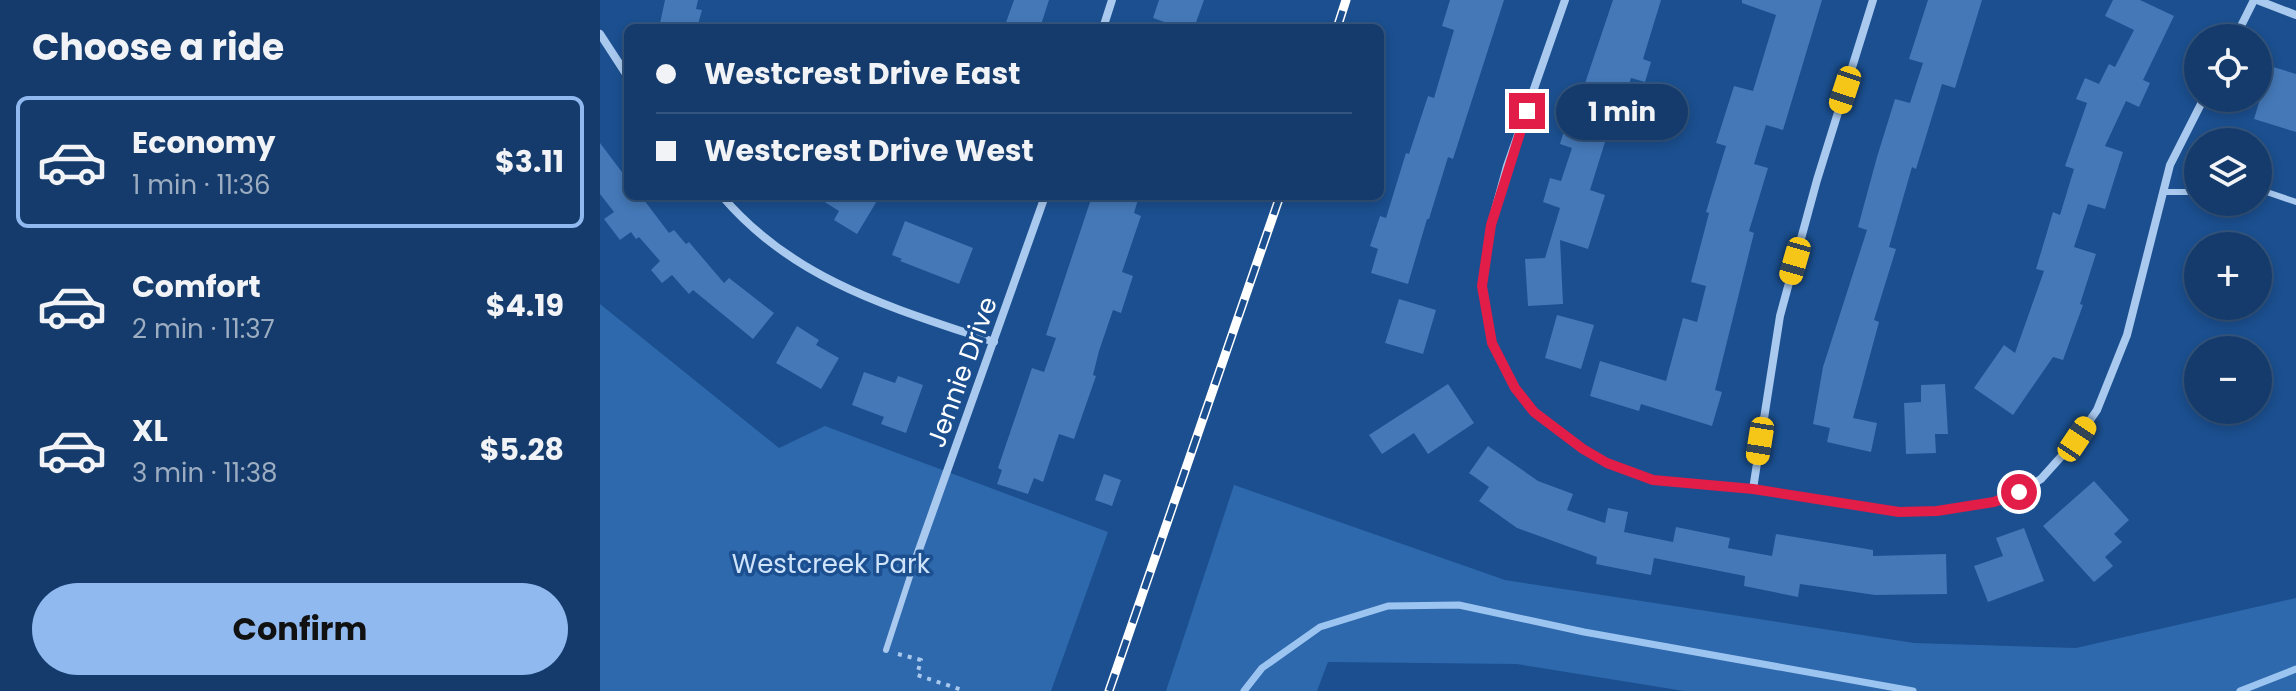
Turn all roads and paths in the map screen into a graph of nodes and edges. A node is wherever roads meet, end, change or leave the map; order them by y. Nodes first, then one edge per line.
1 (1112, 0) edge
2 (1565, 0) edge
3 (1873, 0) edge
4 (2256, 0) edge
5 (2296, 15) edge
6 (1104, 24) edge
7 (2243, 24) edge
8 (600, 34) edge
9 (624, 71) edge
10 (2197, 112) edge
11 (2163, 192) junction
12 (2184, 192) edge
13 (2272, 194) edge
14 (725, 200) edge
15 (1044, 200) edge
16 (2296, 202) edge
17 (994, 342) junction
18 (1753, 489) junction
19 (915, 561) joint
20 (886, 650) joint
21 (965, 691) edge

1 - 6 street
2 - 18 street
3 - 18 street
4 - 5 street
4 - 7 street
8 - 9 street
10 - 11 street
11 - 12 lane
11 - 18 street
13 - 16 lane
14 - 17 street
15 - 17 street, Jennie Drive
17 - 19 street, Jennie Drive
19 - 20 lane
20 - 21 path

